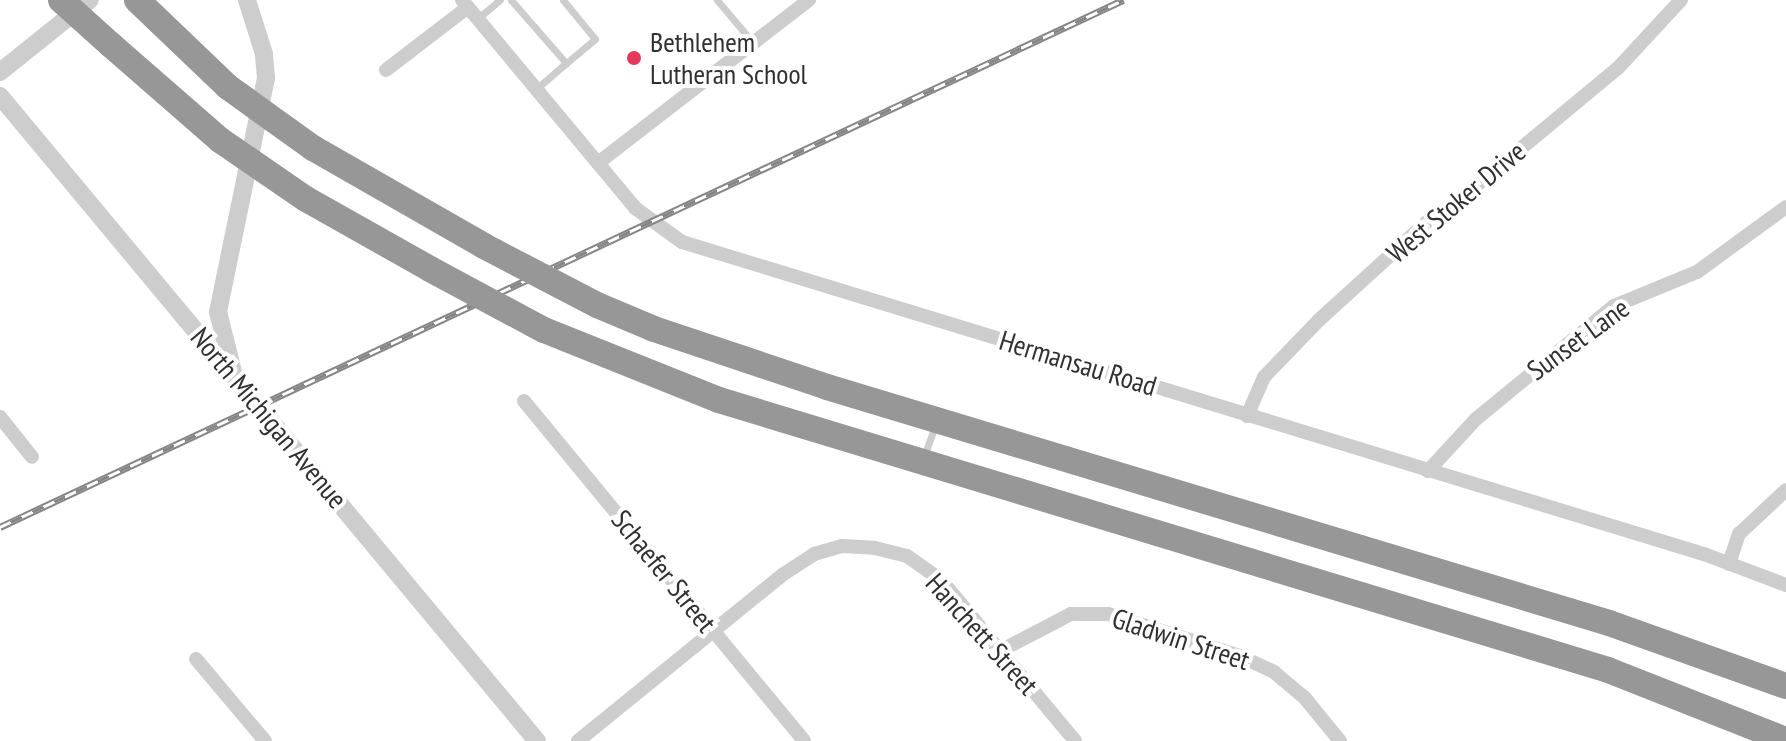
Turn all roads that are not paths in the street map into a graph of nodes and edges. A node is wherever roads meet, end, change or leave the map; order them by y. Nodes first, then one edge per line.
1 (61, 0) edge
2 (90, 0) edge
3 (247, 0) edge
4 (500, 0) edge
5 (511, 0) edge
6 (563, 0) edge
7 (717, 0) edge
8 (809, 0) edge
9 (1681, 0) edge
10 (144, 7) edge
11 (469, 9) edge
12 (754, 45) junction
13 (566, 63) junction
14 (386, 70) dead end
15 (0, 72) edge
16 (536, 89) junction
17 (0, 96) edge
18 (598, 163) junction
19 (1786, 207) edge
20 (218, 312) junction
21 (190, 326) junction
22 (234, 374) junction
23 (524, 401) dead end
24 (1247, 416) junction
25 (0, 417) edge
26 (937, 420) junction
27 (32, 457) dead end
28 (922, 464) junction
29 (1428, 471) junction
30 (1786, 490) edge
31 (1729, 564) junction
32 (1786, 585) edge
33 (713, 630) junction
34 (1000, 651) junction
35 (196, 659) dead end
36 (1786, 686) edge
37 (1786, 740) edge
38 (265, 741) edge
39 (537, 741) edge
40 (578, 741) edge
41 (804, 741) edge
42 (1075, 741) edge
43 (1340, 741) edge

1 - 28 highway, bridge
2 - 15 street
3 - 20 street
4 - 11 lane
5 - 13 lane
6 - 13 lane
7 - 12 lane
8 - 12 street
9 - 24 street, West Stoker Drive
10 - 26 highway, bridge
11 - 14 street
11 - 16 street, Hermansau Road
12 - 18 street
13 - 16 lane
16 - 18 street, Hermansau Road
17 - 21 street, North Michigan Avenue
18 - 24 street, Hermansau Road
19 - 29 street, Sunset Lane
20 - 21 street
20 - 22 street
21 - 22 street, North Michigan Avenue
22 - 39 street, North Michigan Avenue
23 - 33 street, Schaefer Street
24 - 29 street, Hermansau Road
25 - 27 street
26 - 28 lane
26 - 36 highway
28 - 37 highway
29 - 31 street, Hermansau Road
30 - 31 street
31 - 32 street, Hermansau Road
33 - 34 street, Hanchett Street
33 - 40 street, Hanchett Street
33 - 41 street, Schaefer Street
34 - 42 street, Hanchett Street
34 - 43 street, Gladwin Street
35 - 38 street

